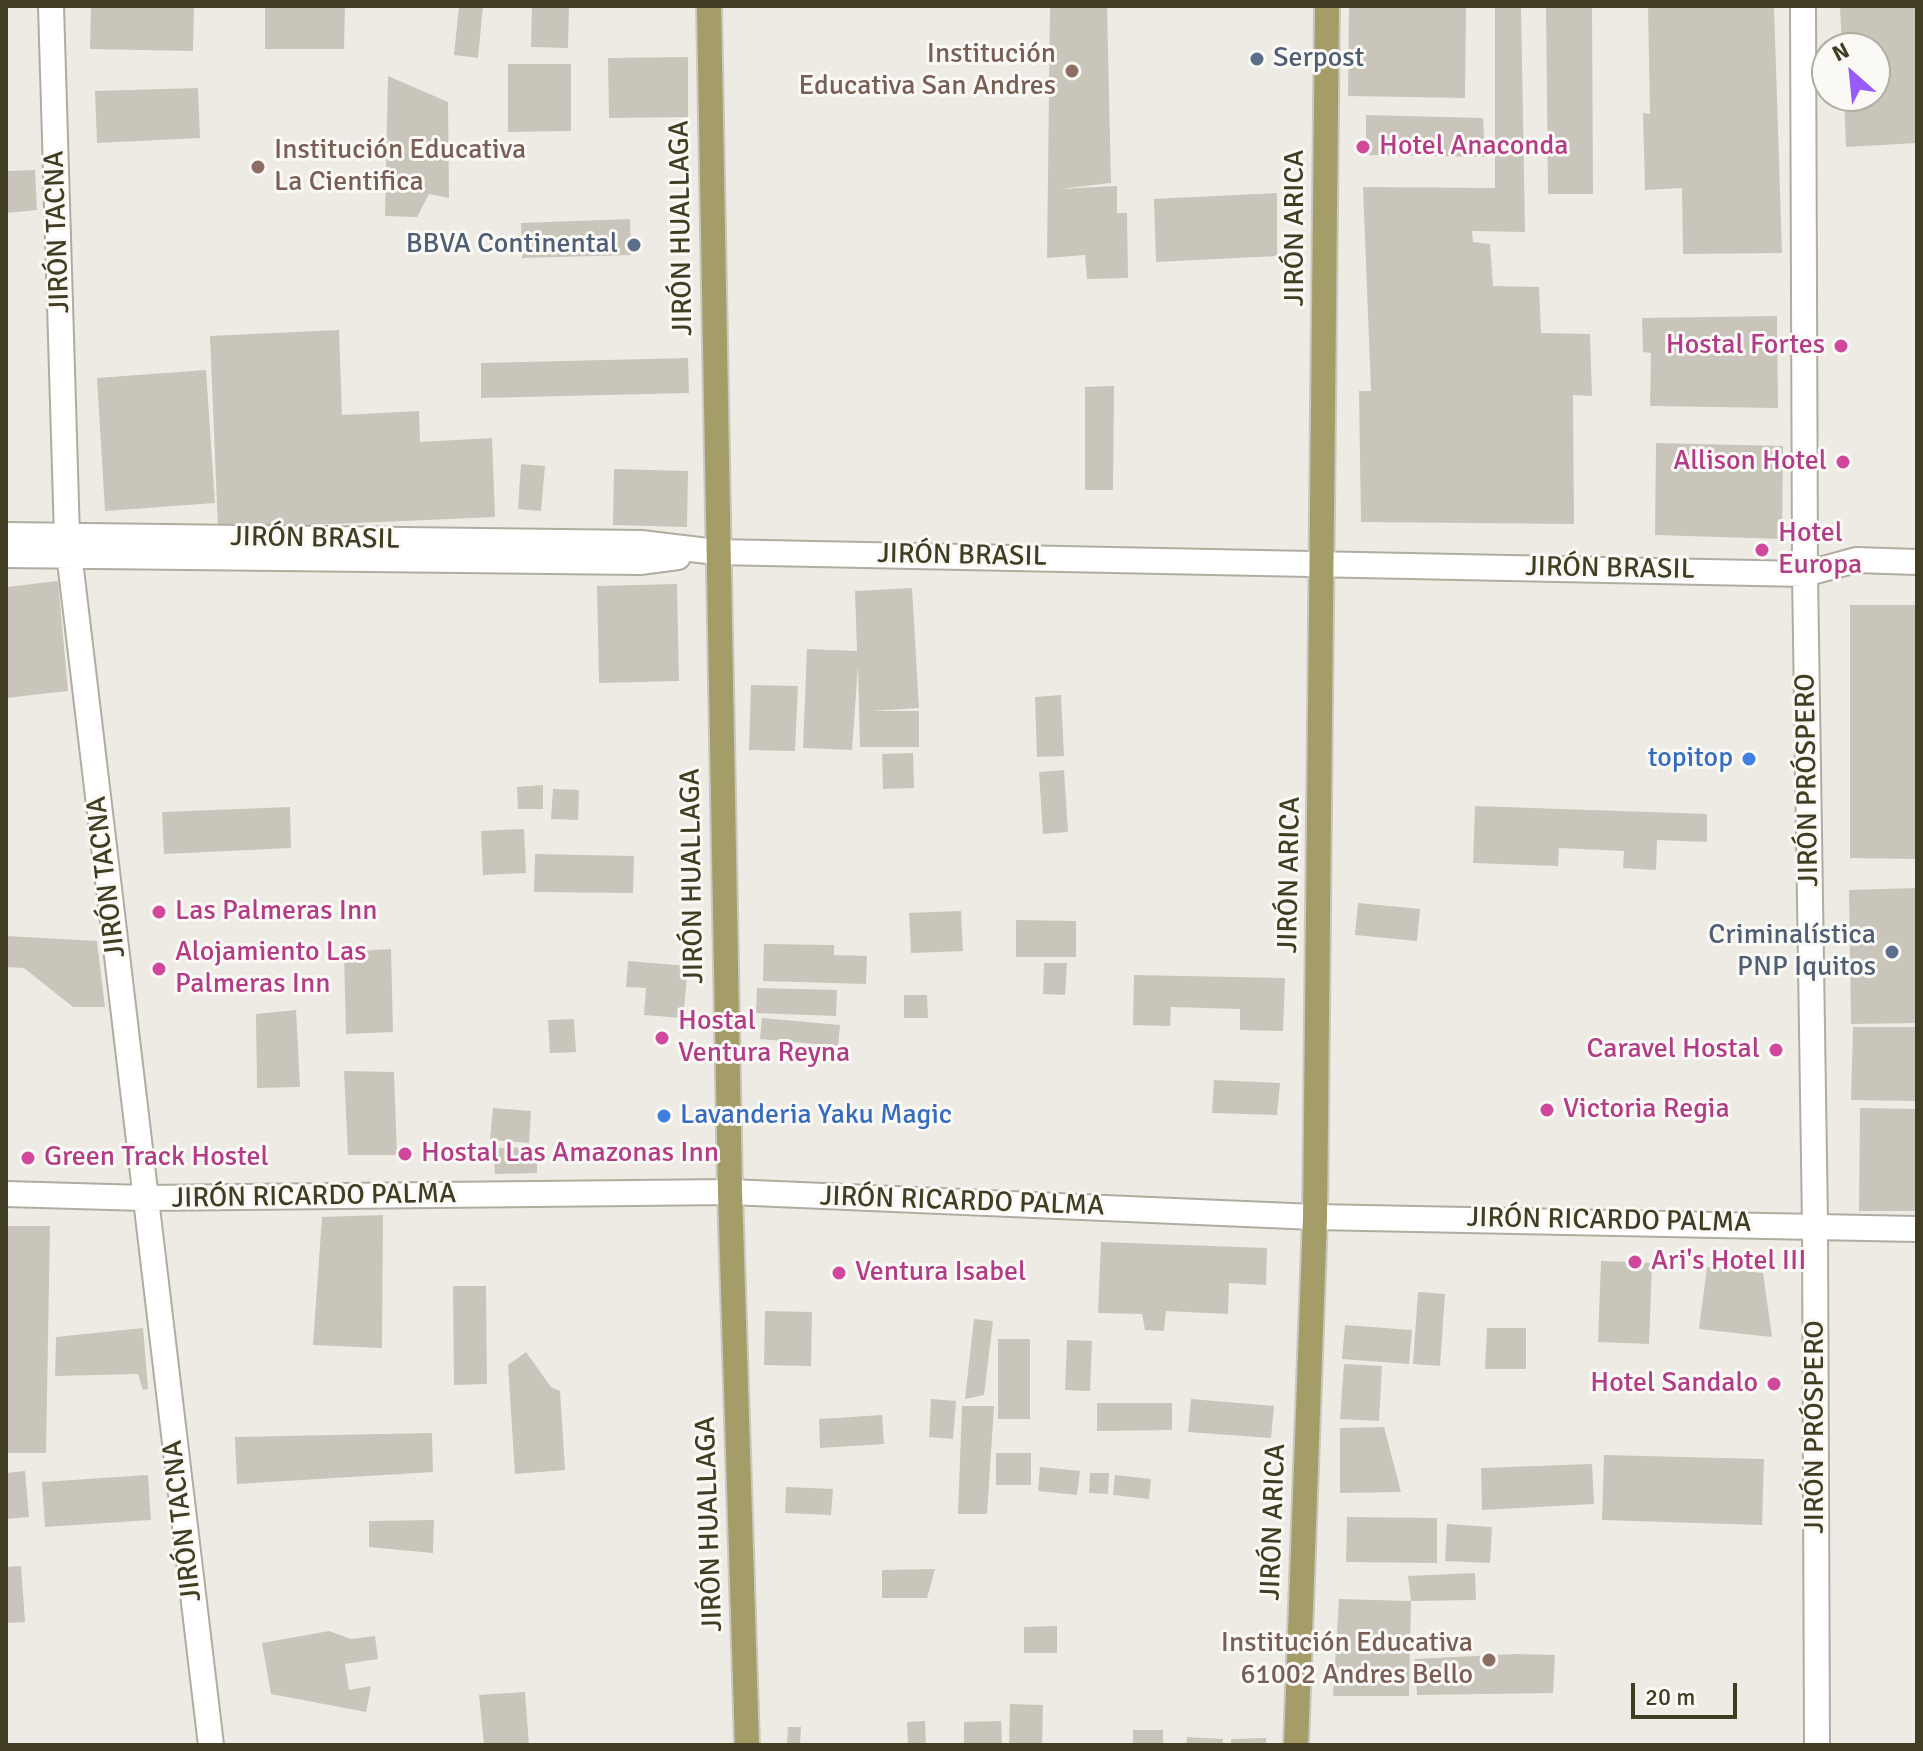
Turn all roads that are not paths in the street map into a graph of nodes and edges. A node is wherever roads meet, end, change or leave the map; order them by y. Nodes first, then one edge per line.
1 (51, 6) edge
2 (709, 6) edge
3 (1327, 6) edge
4 (1803, 6) edge
5 (6, 535) edge
6 (68, 546) junction
7 (716, 552) junction
8 (6, 555) edge
9 (1917, 562) edge
10 (1324, 563) junction
11 (1917, 574) edge
12 (1805, 583) junction
13 (730, 1192) junction
14 (6, 1194) edge
15 (144, 1198) junction
16 (1315, 1217) junction
17 (1815, 1224) junction
18 (1917, 1229) edge
19 (211, 1745) edge
20 (747, 1745) edge
21 (1296, 1745) edge
22 (1817, 1745) edge

1 - 6 street, JIRÓN TACNA
2 - 7 main road, JIRÓN HUALLAGA
3 - 10 main road, JIRÓN ARICA
4 - 12 street, JIRÓN PRÓSPERO
5 - 6 street
6 - 7 street, JIRÓN BRASIL
6 - 8 street
6 - 15 street, JIRÓN TACNA
7 - 10 street, JIRÓN BRASIL
7 - 13 main road, JIRÓN HUALLAGA
9 - 12 street, JIRÓN BRASIL
10 - 12 street, JIRÓN BRASIL
10 - 16 main road, JIRÓN ARICA
11 - 12 street
12 - 17 street, JIRÓN PRÓSPERO
13 - 15 street, JIRÓN RICARDO PALMA
13 - 16 street, JIRÓN RICARDO PALMA
13 - 20 main road, JIRÓN HUALLAGA
14 - 15 street, JIRÓN RICARDO PALMA
15 - 19 street, JIRÓN TACNA
16 - 17 street, JIRÓN RICARDO PALMA
16 - 21 main road, JIRÓN ARICA
17 - 18 street, JIRÓN RICARDO PALMA
17 - 22 street, JIRÓN PRÓSPERO

